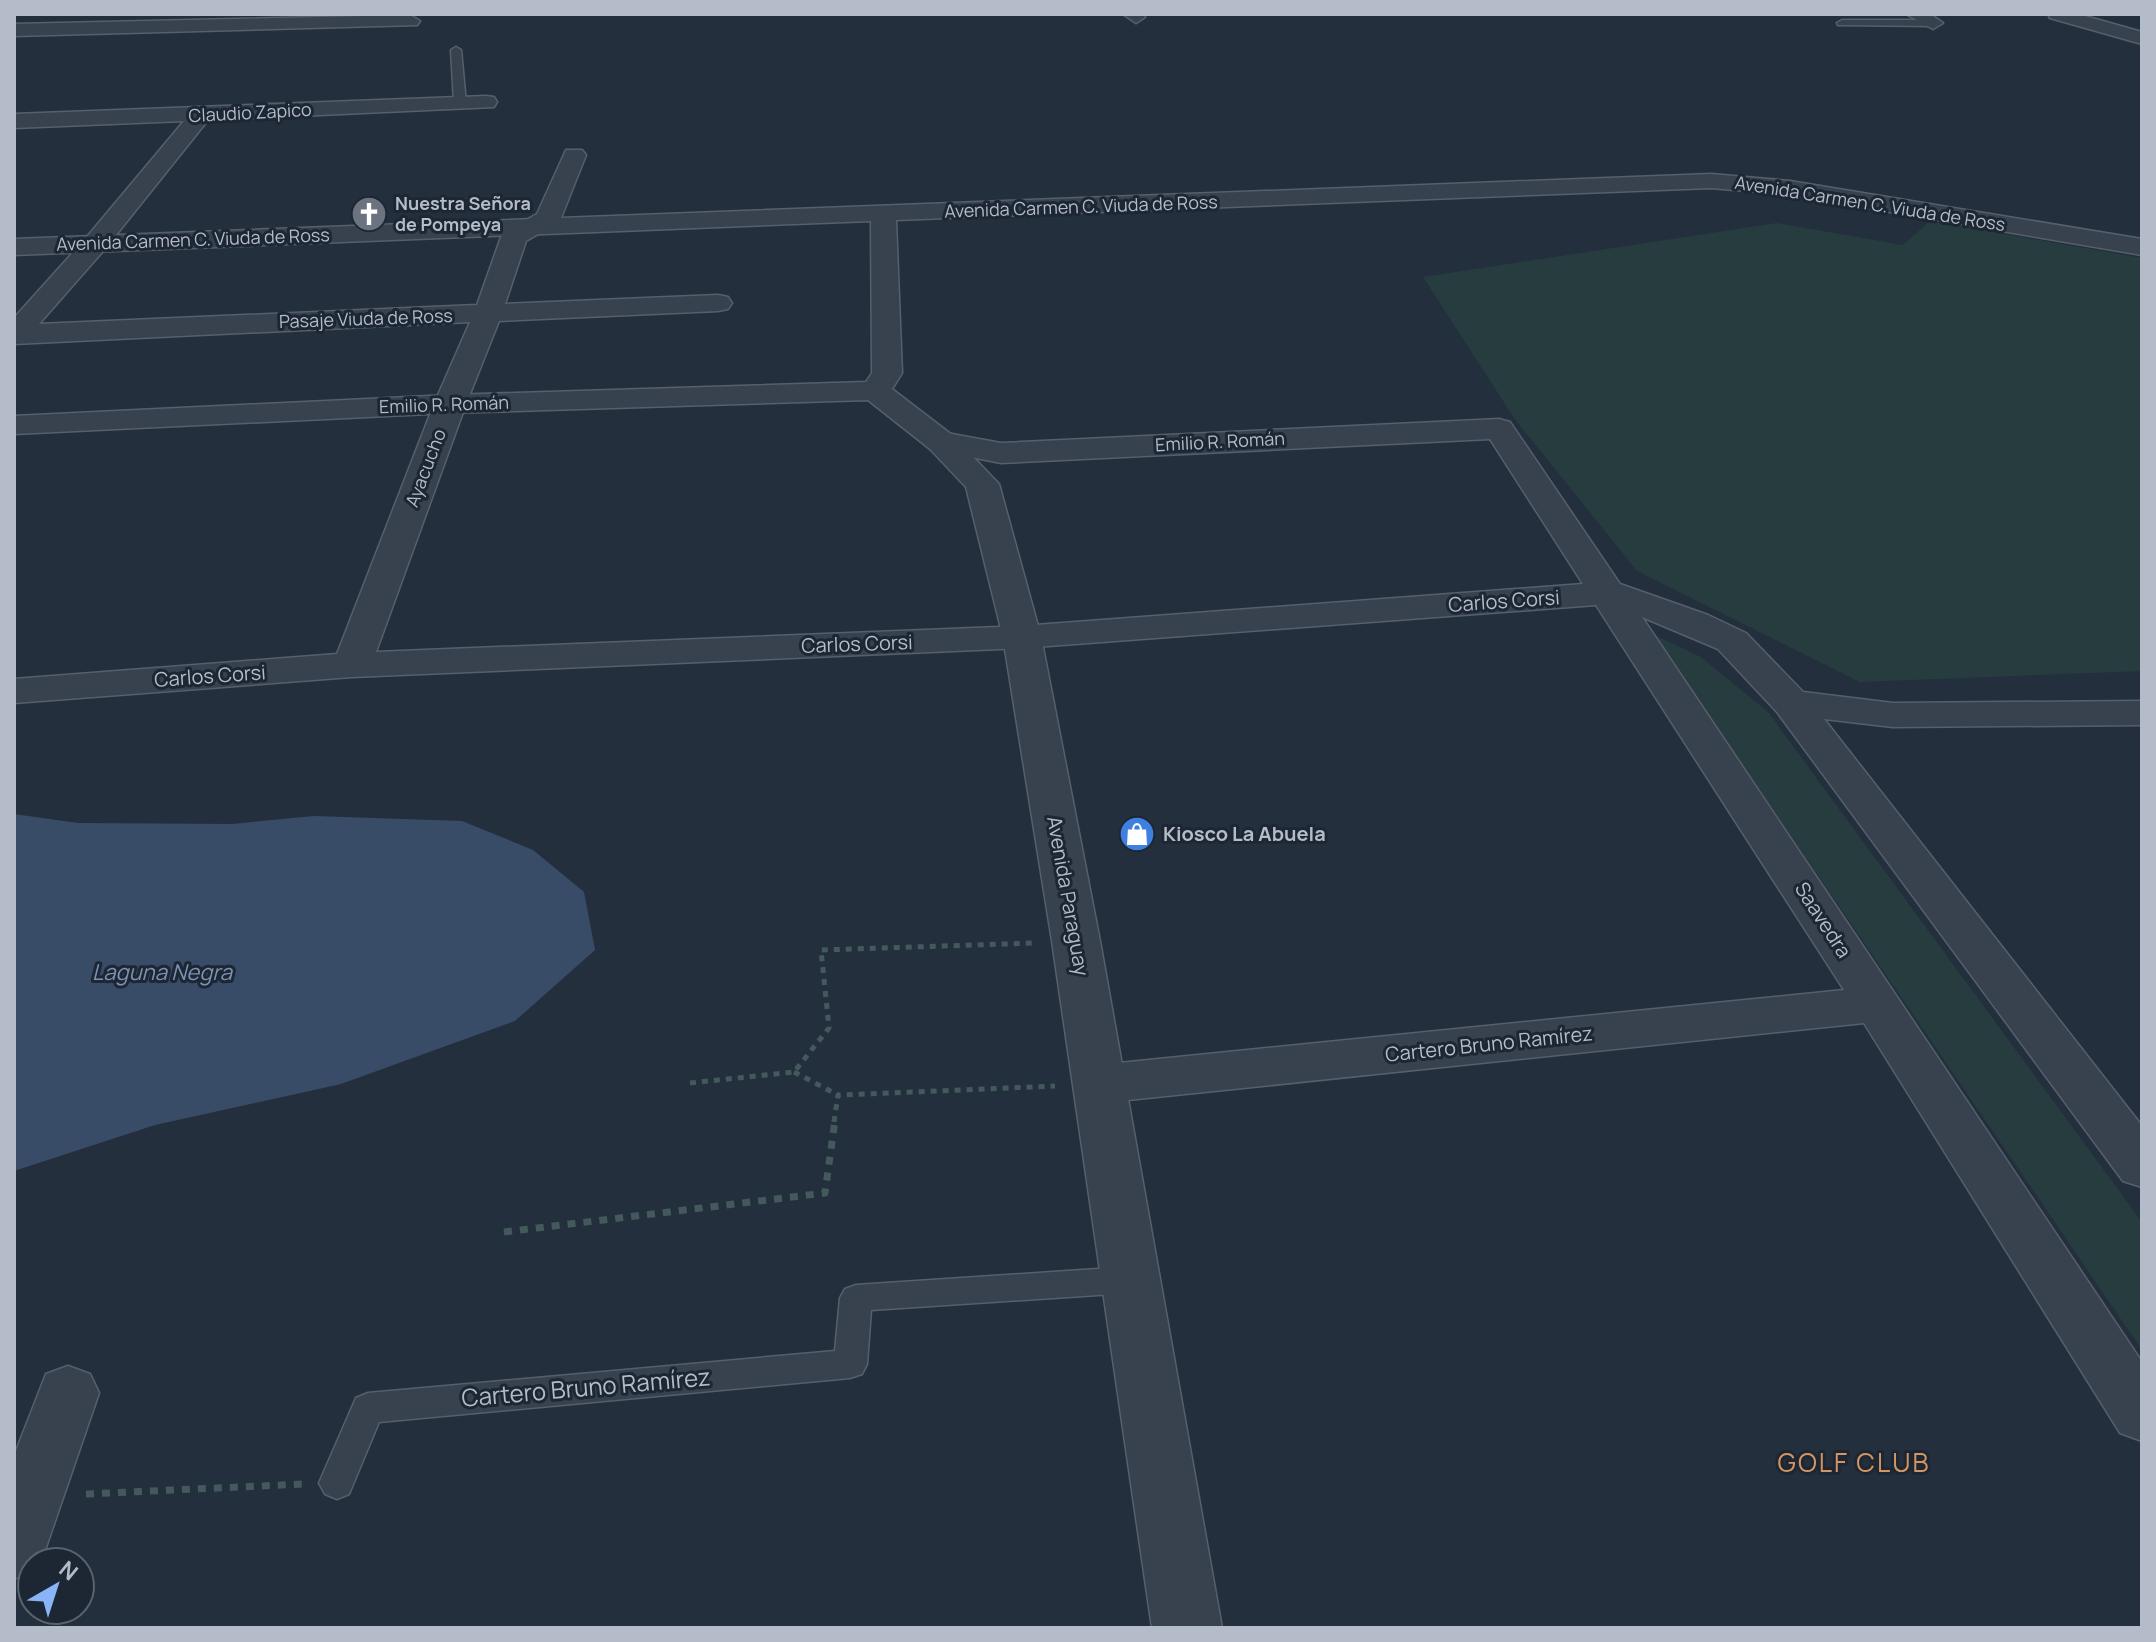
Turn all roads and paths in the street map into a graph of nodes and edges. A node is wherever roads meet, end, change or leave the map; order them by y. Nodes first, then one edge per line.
1 (1915, 14) edge
2 (2057, 14) edge
3 (410, 21) dead end
4 (1842, 23) dead end
5 (1933, 23) joint
6 (14, 30) edge
7 (2142, 38) edge
8 (456, 50) dead end
9 (486, 102) dead end
10 (460, 103) junction
11 (200, 116) junction
12 (18, 124) edge
13 (574, 155) dead end
14 (883, 215) junction
15 (534, 226) junction
16 (95, 244) junction
17 (14, 247) edge
18 (2142, 247) edge
19 (718, 303) dead end
20 (488, 314) junction
21 (15, 334) edge
22 (875, 391) junction
23 (450, 404) junction
24 (14, 425) edge
25 (1499, 429) joint
26 (941, 442) junction
27 (1610, 593) junction
28 (1022, 637) junction
29 (352, 665) junction
30 (14, 691) edge
31 (1791, 703) junction
32 (2140, 714) edge
33 (1076, 941) junction
34 (1878, 1004) junction
35 (794, 1072) junction
36 (690, 1083) dead end
37 (1099, 1084) junction
38 (838, 1095) junction
39 (2142, 1166) edge
40 (504, 1232) dead end
41 (1128, 1280) junction
42 (68, 1393) dead end
43 (2142, 1414) edge
44 (337, 1483) joint
45 (24, 1522) edge
46 (1187, 1628) edge

1 - 5 street
2 - 7 street
3 - 6 street
4 - 5 lane
8 - 10 lane
9 - 10 street, Claudio Zapico
10 - 11 street, Claudio Zapico
11 - 12 street, Claudio Zapico
11 - 16 street
13 - 15 street, Ayacucho
14 - 15 street, Avenida Carmen C. Viuda de Ross
14 - 18 street, Avenida Carmen C. Viuda de Ross
14 - 22 street
15 - 16 street, Avenida Carmen C. Viuda de Ross
15 - 20 street, Ayacucho
16 - 17 street, Avenida Carmen C. Viuda de Ross
16 - 21 street
19 - 20 street, Pasaje Viuda de Ross
20 - 21 street, Pasaje Viuda de Ross
20 - 23 street, Ayacucho
22 - 23 street, Emilio R. Román
22 - 26 street, Avenida Paraguay
23 - 24 street, Emilio R. Román
23 - 29 street, Ayacucho
25 - 26 street, Emilio R. Román
25 - 27 street, Saavedra
26 - 28 street, Avenida Paraguay
27 - 28 street, Carlos Corsi
27 - 31 street, Carlos Corsi
27 - 34 street, Saavedra
28 - 29 street, Carlos Corsi
28 - 33 street, Avenida Paraguay
29 - 30 street, Carlos Corsi
31 - 32 street
31 - 39 street
33 - 35 path
33 - 37 street, Avenida Paraguay
34 - 37 street, Cartero Bruno Ramírez
34 - 43 street, Saavedra
35 - 36 path
35 - 38 path
37 - 38 path
37 - 41 street, Avenida Paraguay
38 - 40 path
41 - 44 lane, Cartero Bruno Ramírez
41 - 46 street, Avenida Paraguay
42 - 45 street
44 - 45 path

